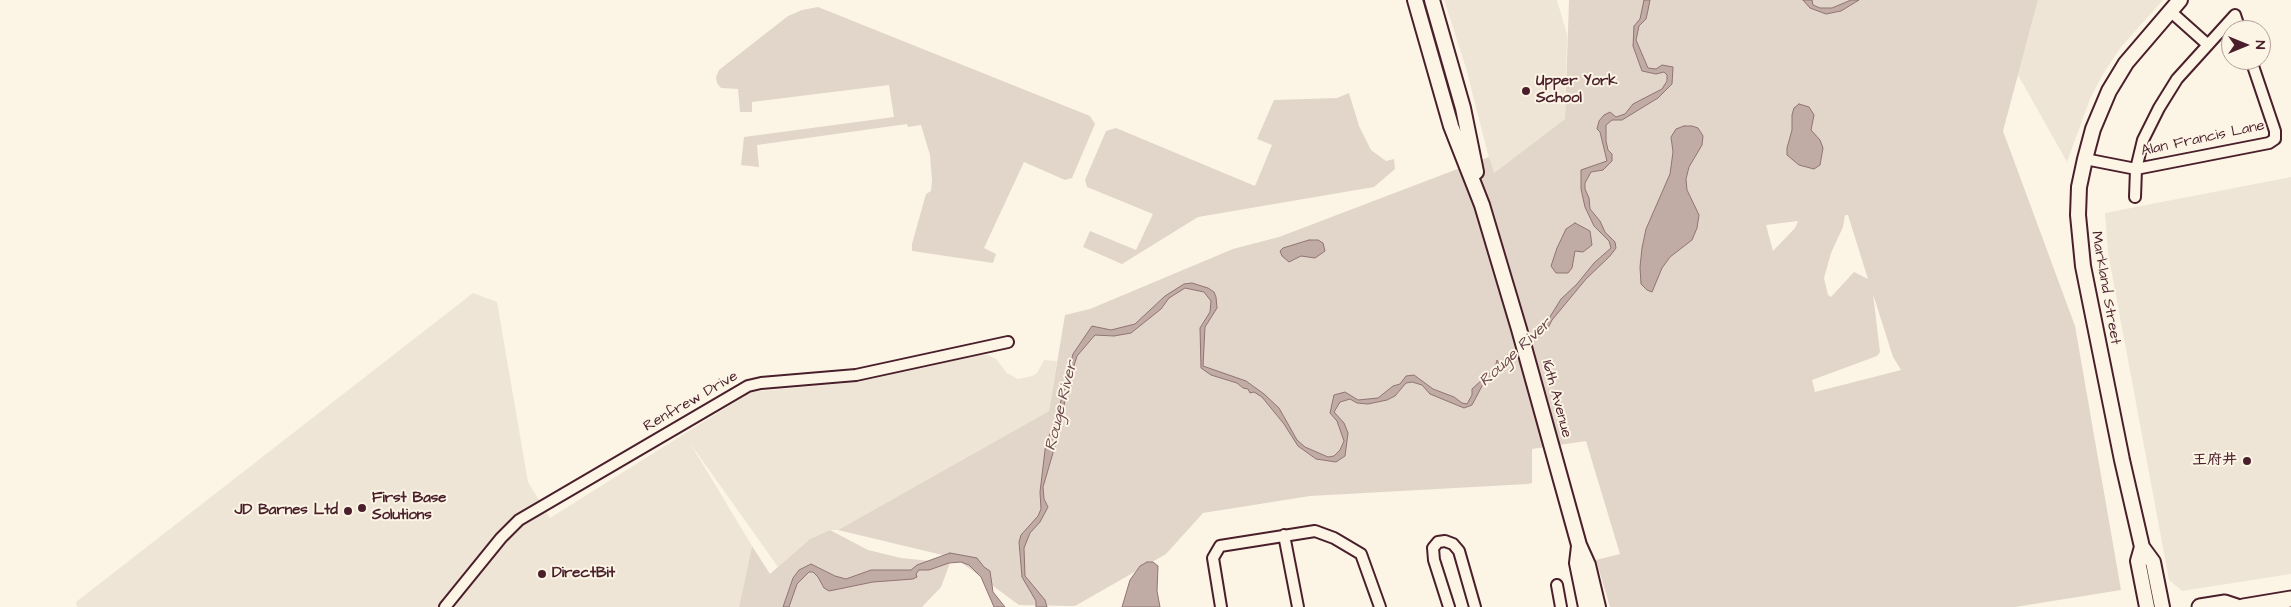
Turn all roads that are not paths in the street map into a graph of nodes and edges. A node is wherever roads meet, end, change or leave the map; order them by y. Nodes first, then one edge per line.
1 (1415, 0) edge
2 (1432, 0) edge
3 (2180, 0) edge
4 (2170, 11) junction
5 (2221, 30) edge
6 (2207, 44) junction
7 (2254, 70) edge
8 (2085, 159) junction
9 (2136, 169) junction
10 (2135, 196) dead end
11 (1482, 205) junction
12 (1008, 342) dead end
13 (1284, 535) junction
14 (1579, 545) junction
15 (2142, 547) junction
16 (1557, 584) dead end
17 (2291, 599) edge
18 (445, 607) edge
19 (1221, 607) edge
20 (1298, 607) edge
21 (1380, 607) edge
22 (1449, 607) edge
23 (1475, 607) edge
24 (1561, 607) edge
25 (1586, 607) edge
26 (1598, 607) edge
27 (2147, 607) edge
28 (2162, 607) edge
29 (2200, 607) edge
30 (2237, 607) edge
31 (2243, 607) edge

1 - 11 main road, 16th Avenue
2 - 11 main road, 16th Avenue
3 - 4 main road, Markland Street
4 - 6 street
4 - 8 main road, Markland Street
5 - 6 street
6 - 9 street
7 - 9 street, Alan Francis Lane
8 - 9 street, Alan Francis Lane
8 - 15 main road, Markland Street
9 - 10 street
11 - 14 main road, 16th Avenue
12 - 18 street, Renfrew Drive
13 - 19 street
13 - 20 street
13 - 21 street
14 - 25 main road, 16th Avenue
14 - 26 main road, 16th Avenue
15 - 27 main road, Markland Street
15 - 28 main road, Markland Street
16 - 24 street
17 - 31 main road
22 - 23 street
29 - 30 main road

